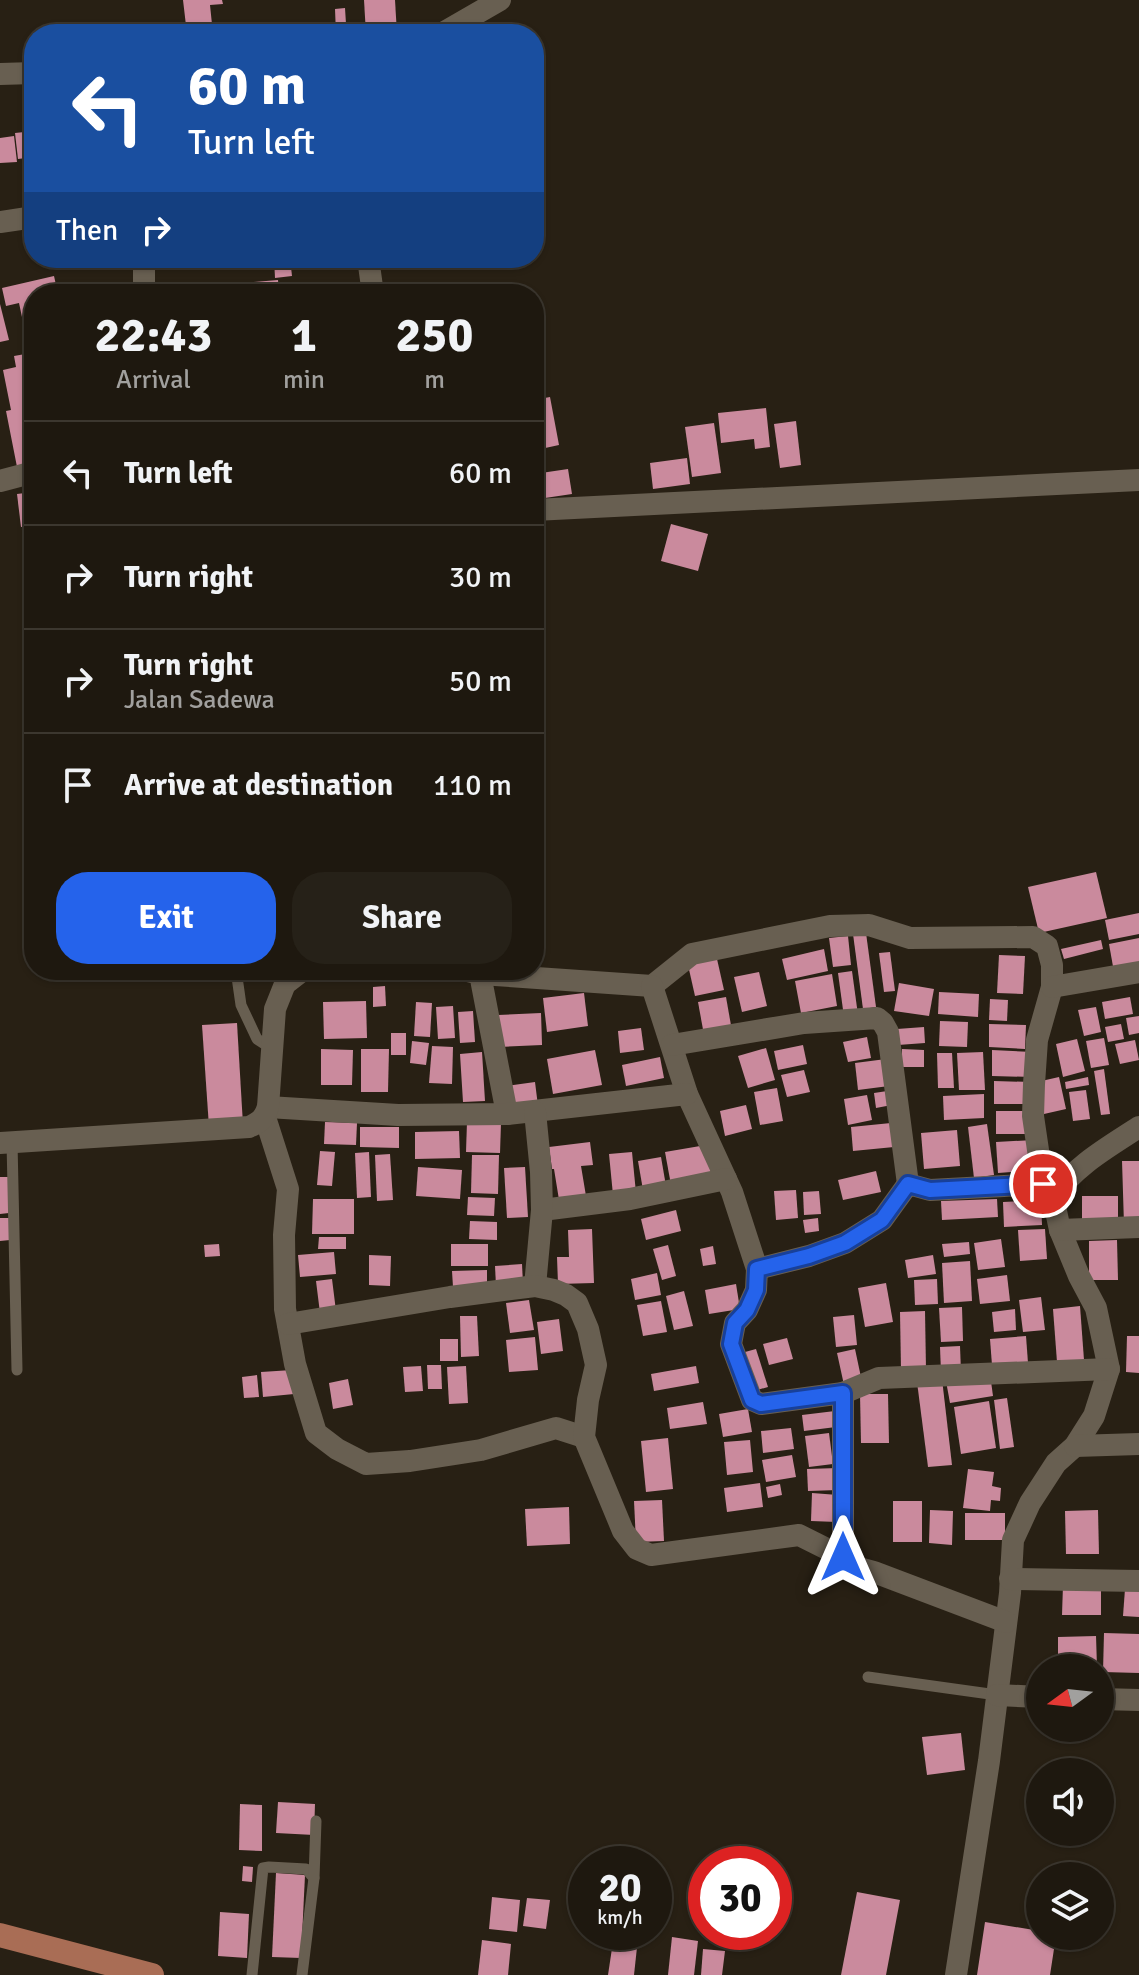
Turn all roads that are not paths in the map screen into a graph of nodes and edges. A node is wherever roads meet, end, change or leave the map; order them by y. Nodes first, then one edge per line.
1 (500, 0) edge
2 (458, 24) edge
3 (24, 73) edge
4 (0, 74) edge
5 (24, 218) edge
6 (0, 222) edge
7 (24, 475) edge
8 (1139, 480) edge
9 (0, 481) edge
10 (544, 505) edge
11 (1139, 972) edge
12 (544, 978) edge
13 (237, 980) edge
14 (290, 980) edge
15 (475, 980) edge
16 (652, 986) junction
17 (1052, 987) junction
18 (672, 1045) junction
19 (271, 1048) junction
20 (687, 1094) junction
21 (266, 1112) junction
22 (535, 1112) junction
23 (507, 1114) junction
24 (1139, 1127) edge
25 (6, 1142) edge
26 (726, 1179) junction
27 (908, 1184) junction
28 (1048, 1191) junction
29 (542, 1210) junction
30 (1139, 1227) edge
31 (1060, 1230) junction
32 (757, 1269) junction
33 (535, 1286) junction
34 (288, 1324) junction
35 (1109, 1369) junction
36 (17, 1370) dead end
37 (843, 1393) junction
38 (584, 1437) junction
39 (1139, 1444) edge
40 (1075, 1446) junction
41 (843, 1557) junction
42 (1010, 1579) junction
43 (1139, 1581) edge
44 (1006, 1622) junction
45 (868, 1677) dead end
46 (997, 1695) junction
47 (1026, 1696) edge
48 (1114, 1699) edge
49 (1139, 1700) edge
50 (316, 1821) dead end
51 (314, 1878) junction
52 (0, 1935) edge
53 (152, 1975) edge
54 (252, 1975) edge
55 (302, 1975) edge
56 (956, 1975) edge

1 - 2 street
3 - 4 street
5 - 6 street
7 - 9 street
8 - 10 street
11 - 17 street
12 - 16 street
13 - 19 lane
14 - 19 street
15 - 23 street
16 - 17 street
16 - 18 street
17 - 28 street
18 - 20 street
18 - 27 street
19 - 21 street
20 - 22 street
20 - 26 street
21 - 23 street
21 - 25 street
21 - 34 street
22 - 23 street
22 - 29 street
24 - 28 street
25 - 36 lane
26 - 29 street
26 - 32 street
27 - 28 street
27 - 32 street
28 - 31 street
29 - 33 street
30 - 31 street
31 - 35 street
32 - 37 street
33 - 34 street
33 - 38 street
34 - 38 street
35 - 37 street
35 - 40 street
37 - 41 street
38 - 41 street
39 - 40 street
40 - 42 street
41 - 44 street
42 - 43 street
42 - 44 street
44 - 46 street
45 - 46 lane
46 - 47 street
46 - 56 street
48 - 49 street
50 - 51 lane
51 - 54 lane
51 - 55 lane
52 - 53 main road

